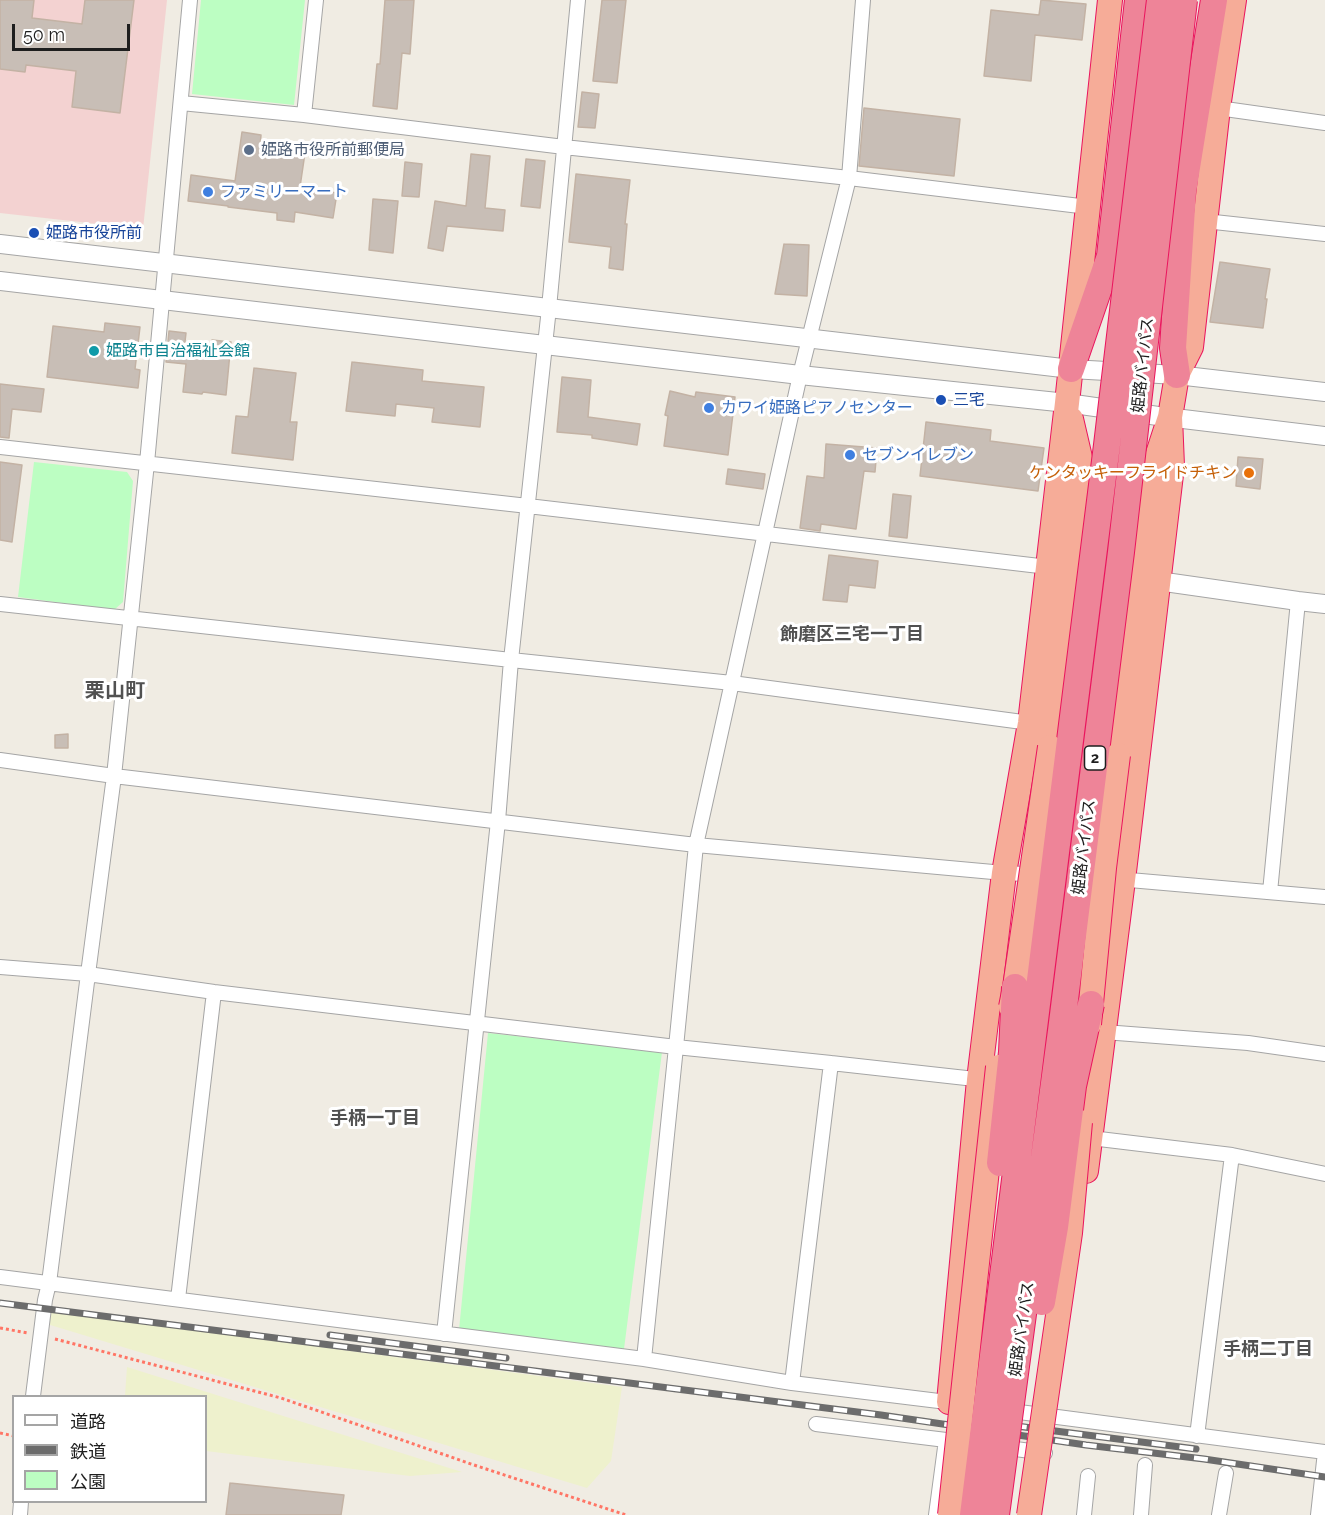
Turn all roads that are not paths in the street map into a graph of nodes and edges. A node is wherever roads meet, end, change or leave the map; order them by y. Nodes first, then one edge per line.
1 (190, 0) edge
2 (316, 0) edge
3 (578, 0) edge
4 (863, 0) edge
5 (1110, 0) edge
6 (1138, 0) edge
7 (1160, 0) edge
8 (1184, 0) edge
9 (1214, 0) edge
10 (1234, 0) edge
11 (181, 103) junction
12 (1218, 108) junction
13 (304, 114) junction
14 (1325, 123) edge
15 (564, 147) junction
16 (849, 178) junction
17 (1088, 207) junction
18 (1205, 221) junction
19 (1325, 234) edge
20 (0, 244) edge
21 (164, 264) junction
22 (0, 281) edge
23 (161, 300) junction
24 (549, 308) junction
25 (809, 338) junction
26 (545, 345) junction
27 (1071, 369) junction
28 (800, 375) junction
29 (1177, 375) junction
30 (1325, 392) edge
31 (1067, 403) junction
32 (1170, 417) junction
33 (1325, 436) edge
34 (0, 447) edge
35 (147, 463) junction
36 (528, 506) junction
37 (765, 535) junction
38 (1048, 567) junction
39 (1158, 581) junction
40 (1298, 601) junction
41 (0, 604) edge
42 (1325, 604) edge
43 (129, 619) junction
44 (511, 660) junction
45 (732, 683) junction
46 (1030, 723) junction
47 (0, 760) edge
48 (114, 776) junction
49 (498, 821) junction
50 (696, 846) junction
51 (1005, 873) junction
52 (1123, 879) junction
53 (1270, 892) junction
54 (1325, 897) edge
55 (0, 967) edge
56 (87, 974) junction
57 (1015, 987) junction
58 (214, 992) junction
59 (1091, 1004) junction
60 (477, 1022) junction
61 (1104, 1032) junction
62 (676, 1047) junction
63 (1325, 1054) edge
64 (831, 1063) junction
65 (979, 1080) junction
66 (1096, 1094) junction
67 (1091, 1138) junction
68 (1232, 1155) junction
69 (1325, 1174) edge
70 (0, 1276) edge
71 (49, 1283) junction
72 (178, 1299) junction
73 (444, 1334) junction
74 (644, 1359) junction
75 (792, 1383) junction
76 (1013, 1391) junction
77 (33, 1395) edge
78 (989, 1399) junction
79 (948, 1402) junction
80 (1055, 1418) junction
81 (816, 1424) dead end
82 (1197, 1436) junction
83 (946, 1440) junction
84 (1325, 1452) edge
85 (1145, 1465) dead end
86 (1226, 1473) dead end
87 (1088, 1476) dead end
88 (936, 1515) edge
89 (950, 1515) edge
90 (973, 1515) edge
91 (996, 1515) edge
92 (1029, 1515) edge
93 (1039, 1515) edge
94 (1084, 1515) edge
95 (1141, 1515) edge
96 (1220, 1515) edge
97 (1318, 1515) edge

1 - 11 street
2 - 13 street
3 - 15 street
4 - 16 street
5 - 17 highway
6 - 27 highway
7 - 78 highway, 姫路バイパス / 2, bridge
8 - 76 highway, 姫路バイパス / 2, bridge
9 - 29 highway
10 - 12 highway
11 - 13 street
11 - 21 street
12 - 14 street
12 - 18 highway
13 - 15 street
15 - 16 street
15 - 24 street
16 - 17 street
16 - 25 street
17 - 27 highway
18 - 19 street
18 - 29 highway
20 - 21 street
21 - 23 street
21 - 24 street
22 - 23 street
23 - 26 street
23 - 35 street
24 - 25 street
24 - 26 street
25 - 27 street
25 - 28 street
26 - 28 street
26 - 36 street
27 - 29 street
27 - 31 highway
28 - 31 street
28 - 37 street
29 - 30 street
29 - 32 highway
31 - 32 street
31 - 38 highway
31 - 57 highway, bridge
32 - 33 street
32 - 39 highway
32 - 59 highway, bridge
34 - 35 street
35 - 36 street
35 - 43 street
36 - 37 street
36 - 44 street
37 - 38 street
37 - 45 street
38 - 46 highway
39 - 40 street
39 - 52 highway
40 - 42 street
40 - 53 street
41 - 43 street
43 - 44 street
43 - 48 street
44 - 45 street
44 - 49 street
45 - 46 street
45 - 50 street
46 - 51 highway
47 - 48 street
48 - 49 street
48 - 56 street
49 - 50 street
49 - 60 street
50 - 51 street
50 - 62 street
51 - 52 street
51 - 65 highway
52 - 53 street
52 - 61 highway
53 - 54 street
55 - 56 street
56 - 58 street
56 - 71 street
57 - 78 highway, bridge
57 - 89 highway, bridge
58 - 60 street
58 - 72 street
59 - 76 highway, bridge
59 - 92 highway, bridge
60 - 62 street
60 - 73 street
61 - 63 street
61 - 66 highway
62 - 64 street
62 - 74 street
64 - 65 street
64 - 75 street
65 - 66 street
65 - 79 highway
66 - 67 highway
67 - 68 street
67 - 80 highway
68 - 69 street
68 - 82 street
70 - 71 street
71 - 72 street
71 - 77 street
72 - 73 street
73 - 74 street
74 - 75 street
75 - 79 street
76 - 91 highway, 姫路バイパス / 2, bridge
78 - 90 highway, 姫路バイパス / 2, bridge
79 - 80 street
80 - 82 street
81 - 83 street
82 - 84 street
83 - 88 street
83 - 93 street
84 - 97 street
85 - 95 street
86 - 96 street
87 - 94 street

